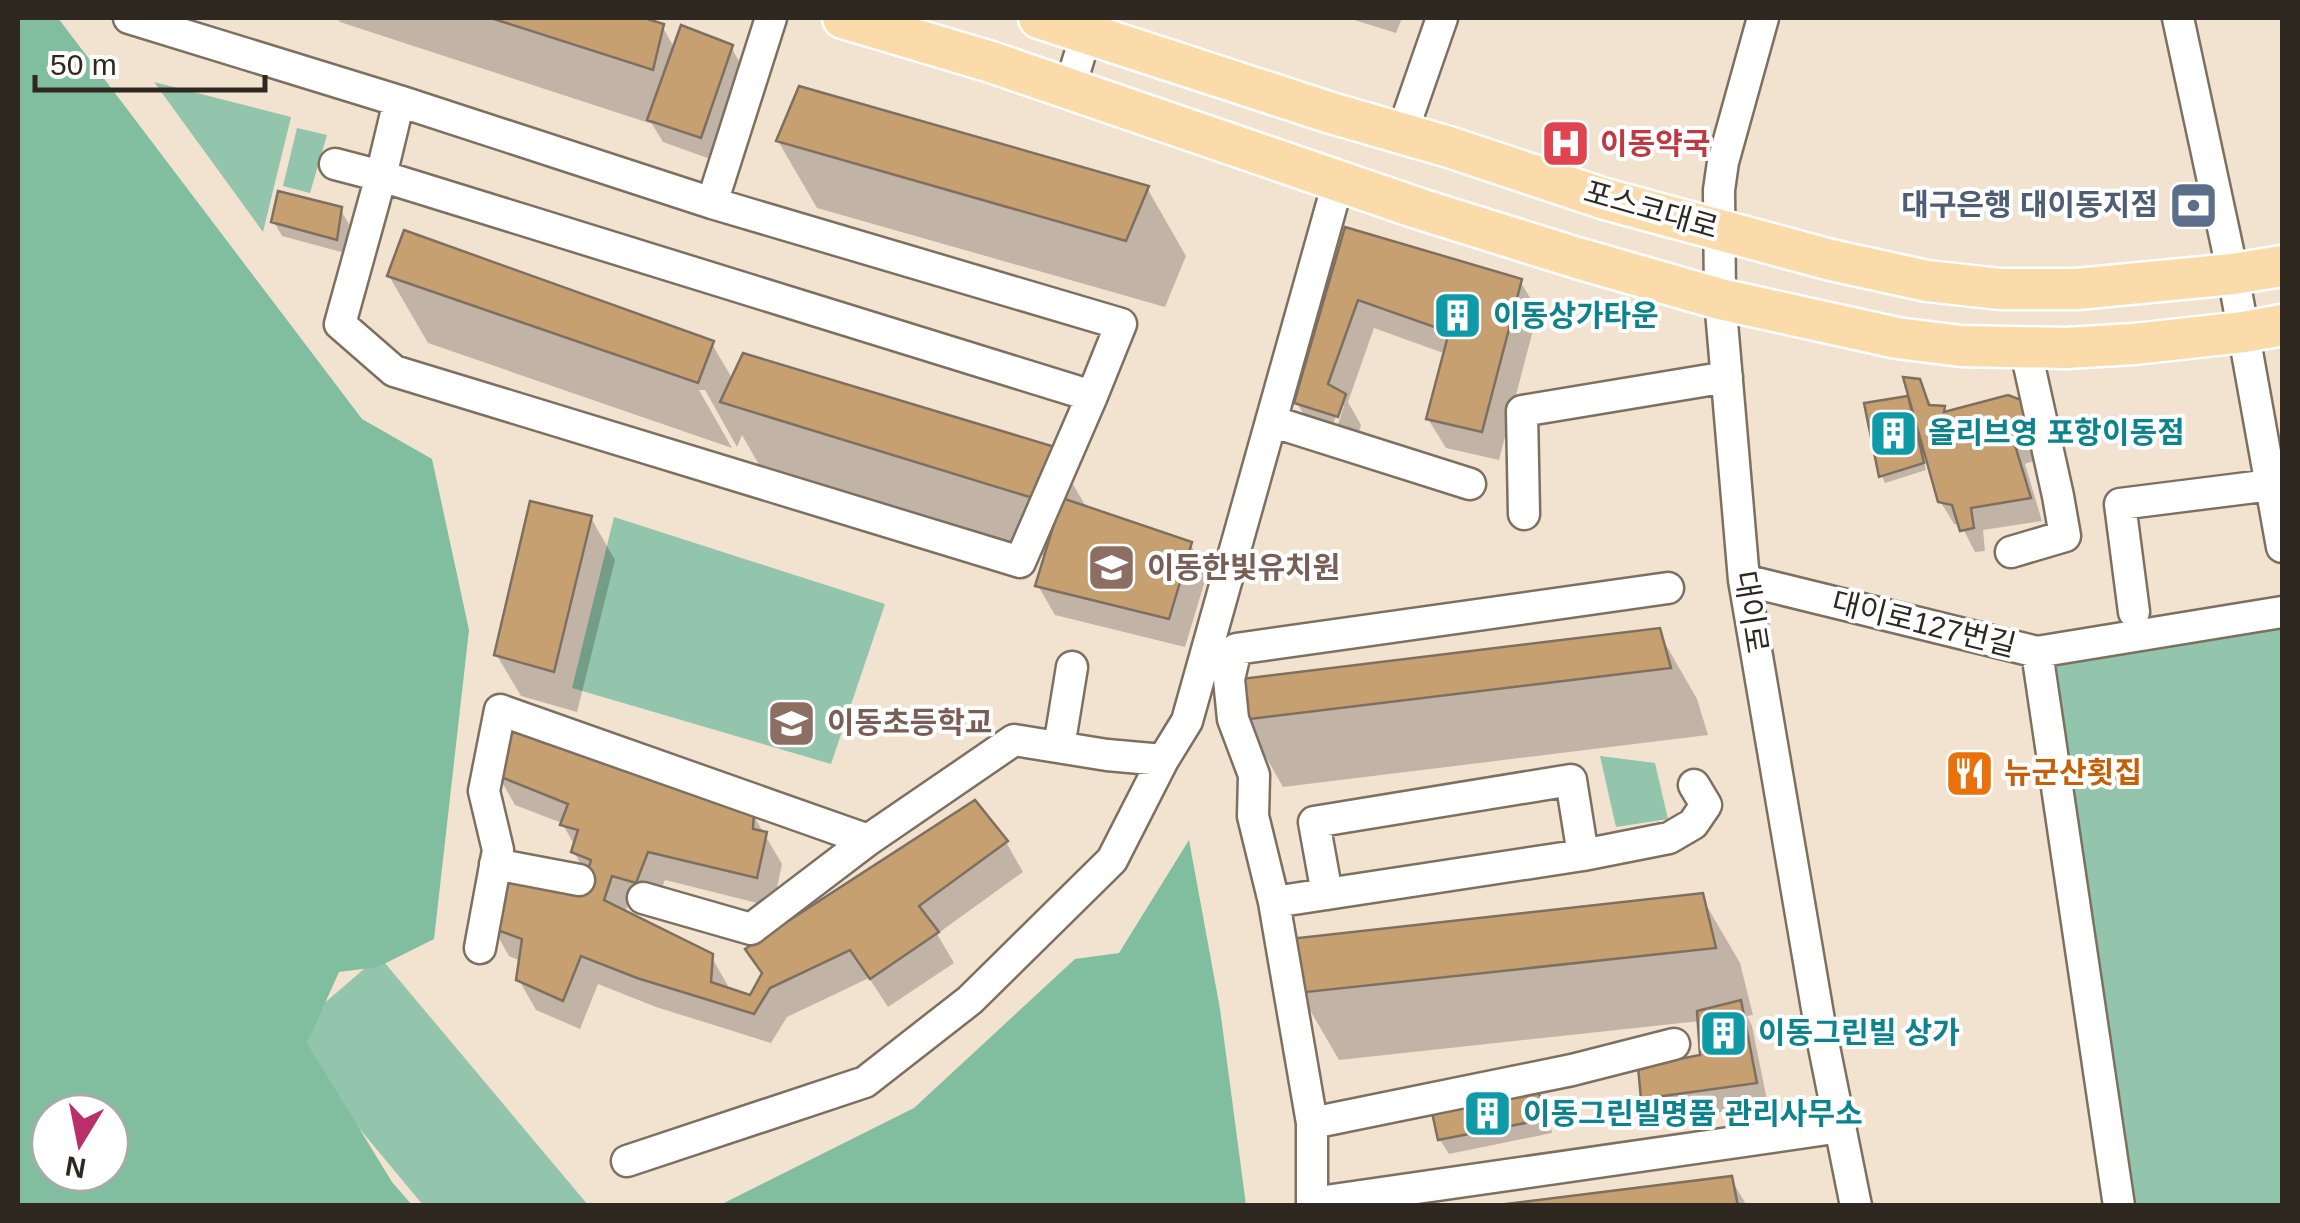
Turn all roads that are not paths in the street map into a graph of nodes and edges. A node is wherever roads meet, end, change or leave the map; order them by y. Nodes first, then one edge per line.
1 (129, 18) edge
2 (772, 18) edge
3 (843, 18) edge
4 (1039, 18) edge
5 (1442, 18) edge
6 (1764, 18) edge
7 (2178, 18) edge
8 (1089, 26) edge
9 (212, 30) edge
10 (1160, 57) junction
11 (1070, 87) junction
12 (399, 101) junction
13 (1146, 114) junction
14 (1402, 134) junction
15 (335, 164) dead end
16 (382, 176) junction
17 (1338, 179) junction
18 (712, 203) junction
19 (1720, 230) junction
20 (2282, 266) edge
21 (2233, 274) junction
22 (1720, 300) junction
23 (2263, 329) edge
24 (2024, 347) junction
25 (1728, 377) junction
26 (1092, 396) junction
27 (1271, 421) junction
28 (1470, 484) dead end
29 (2272, 485) junction
30 (1524, 514) dead end
31 (2282, 547) edge
32 (2010, 552) dead end
33 (1744, 580) junction
34 (1668, 588) dead end
35 (2134, 612) dead end
36 (2282, 612) edge
37 (2036, 652) junction
38 (1072, 667) dead end
39 (1059, 748) junction
40 (1163, 760) junction
41 (1694, 785) dead end
42 (868, 840) junction
43 (1583, 855) junction
44 (496, 864) junction
45 (578, 880) dead end
46 (1327, 894) junction
47 (643, 898) dead end
48 (1274, 902) junction
49 (480, 948) dead end
50 (1674, 1044) dead end
51 (1312, 1124) junction
52 (1841, 1128) junction
53 (627, 1161) dead end
54 (1312, 1204) edge
55 (1856, 1206) edge
56 (2119, 1206) edge

1 - 9 street
2 - 18 street
3 - 11 main road
4 - 8 main road, 포스코대로
5 - 14 street
6 - 19 street, 대이로
7 - 21 street
8 - 10 main road, 포스코대로
8 - 11 street
9 - 12 street
10 - 13 main road
10 - 14 main road, 포스코대로
11 - 13 main road
12 - 16 street
12 - 18 street
13 - 17 main road
14 - 19 main road, 포스코대로
15 - 16 street
16 - 26 street
16 - 26 street
17 - 22 main road
17 - 27 street
18 - 26 street
19 - 21 main road, 포스코대로
19 - 22 street, 대이로
20 - 21 main road, 포스코대로
21 - 23 street
22 - 24 main road
22 - 25 street, 대이로
23 - 24 main road
23 - 29 street
24 - 32 street
25 - 30 street
25 - 33 street, 대이로
27 - 28 street
27 - 40 street
29 - 31 street
29 - 35 street
33 - 37 street, 대이로127번길
33 - 52 street, 대이로
34 - 48 street
36 - 37 street, 대이로127번길
37 - 56 street
38 - 39 street
39 - 40 street
39 - 42 street
40 - 53 street
41 - 43 street
42 - 44 street
42 - 47 street
43 - 46 street
43 - 46 street
44 - 45 street
44 - 49 street
46 - 48 street
48 - 51 street
50 - 51 street
51 - 54 street
52 - 54 street
52 - 55 street, 대이로

